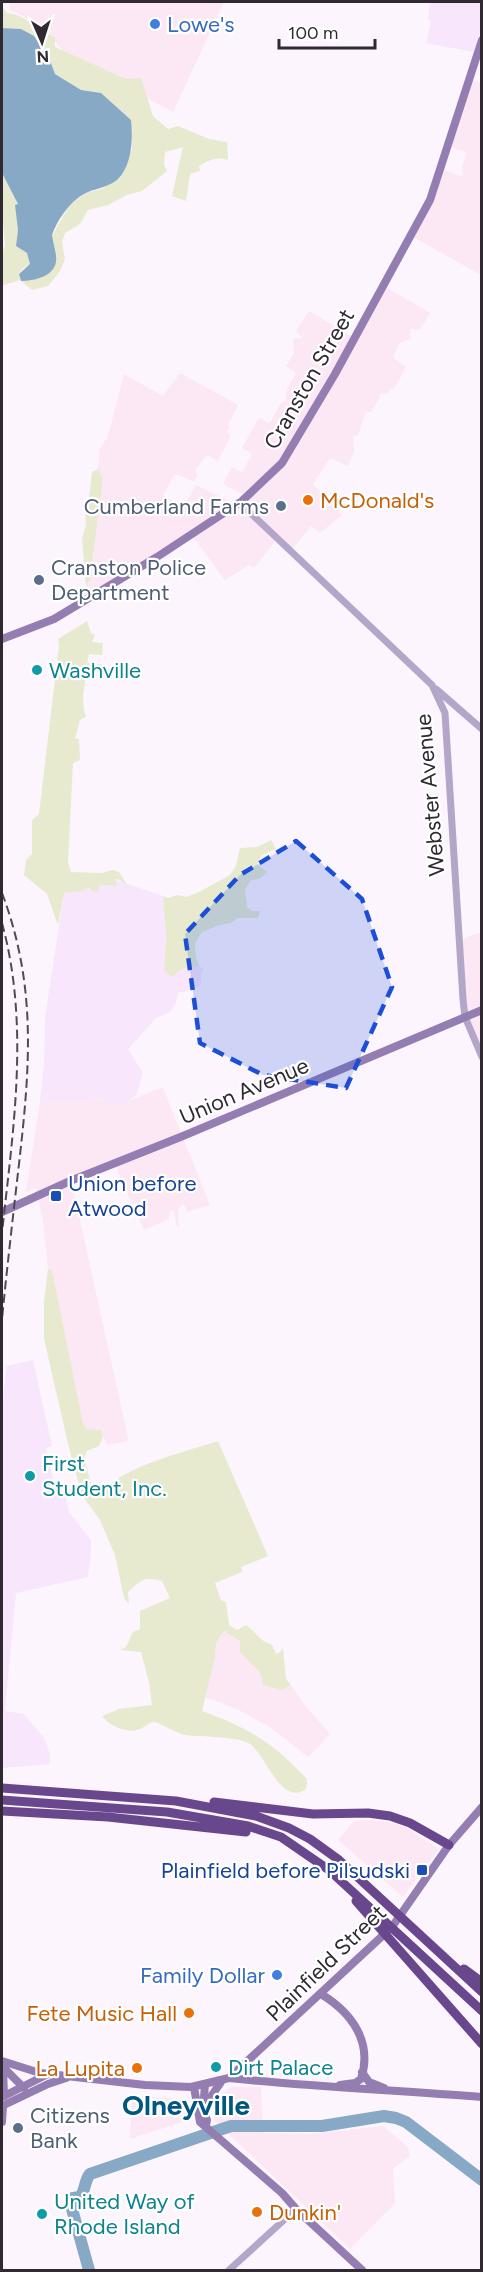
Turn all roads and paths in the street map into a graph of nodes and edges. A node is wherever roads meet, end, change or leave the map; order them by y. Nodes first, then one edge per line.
1 (482, 40) edge
2 (240, 503) junction
3 (2, 639) edge
4 (432, 684) junction
5 (482, 729) edge
6 (482, 1010) edge
7 (465, 1017) junction
8 (482, 1058) edge
9 (2, 1210) edge
10 (2, 1782) edge
11 (2, 1788) edge
12 (95, 1795) junction
13 (2, 1800) edge
14 (176, 1801) junction
15 (482, 1807) edge
16 (2, 1810) edge
17 (449, 1845) junction
18 (310, 1856) junction
19 (379, 1921) junction
20 (409, 1924) junction
21 (482, 1982) edge
22 (482, 1992) edge
23 (321, 1994) junction
24 (482, 2011) edge
25 (482, 2044) edge
26 (247, 2063) junction
27 (2, 2065) edge
28 (362, 2072) junction
29 (48, 2074) junction
30 (69, 2077) junction
31 (225, 2080) junction
32 (253, 2081) junction
33 (205, 2085) junction
34 (327, 2086) junction
35 (21, 2087) junction
36 (194, 2087) junction
37 (394, 2090) junction
38 (30, 2092) junction
39 (482, 2097) edge
40 (3, 2101) edge
41 (205, 2115) junction
42 (2, 2122) edge
43 (206, 2126) junction
44 (296, 2209) junction
45 (229, 2271) edge
46 (362, 2271) edge

1 - 2 main road, Cranston Street
2 - 3 main road, Cranston Street
2 - 4 street, Webster Avenue
4 - 5 street
4 - 7 street, Webster Avenue
6 - 7 main road, Union Avenue
7 - 8 street, Webster Avenue
7 - 9 main road, Union Avenue
10 - 12 highway
11 - 12 highway
12 - 14 highway
13 - 18 highway
14 - 17 highway
14 - 20 highway
15 - 17 main road, Plainfield Street
16 - 18 highway
17 - 23 main road, Plainfield Street
18 - 19 highway
19 - 24 highway
19 - 25 highway
20 - 21 highway
20 - 22 highway
23 - 26 main road, Plainfield Street
23 - 28 main road
26 - 31 main road, Plainfield Street
26 - 32 main road
27 - 29 main road
27 - 35 main road
27 - 40 main road
28 - 34 main road
28 - 37 main road
29 - 30 main road
29 - 35 main road
30 - 36 main road
30 - 38 main road
31 - 32 main road
31 - 33 main road
31 - 41 main road
32 - 34 main road
33 - 36 main road
33 - 41 main road
34 - 37 main road
35 - 38 main road
35 - 40 main road
36 - 43 main road
37 - 39 main road
38 - 40 main road
40 - 42 main road
41 - 43 main road
43 - 44 main road
44 - 45 street
44 - 46 main road

